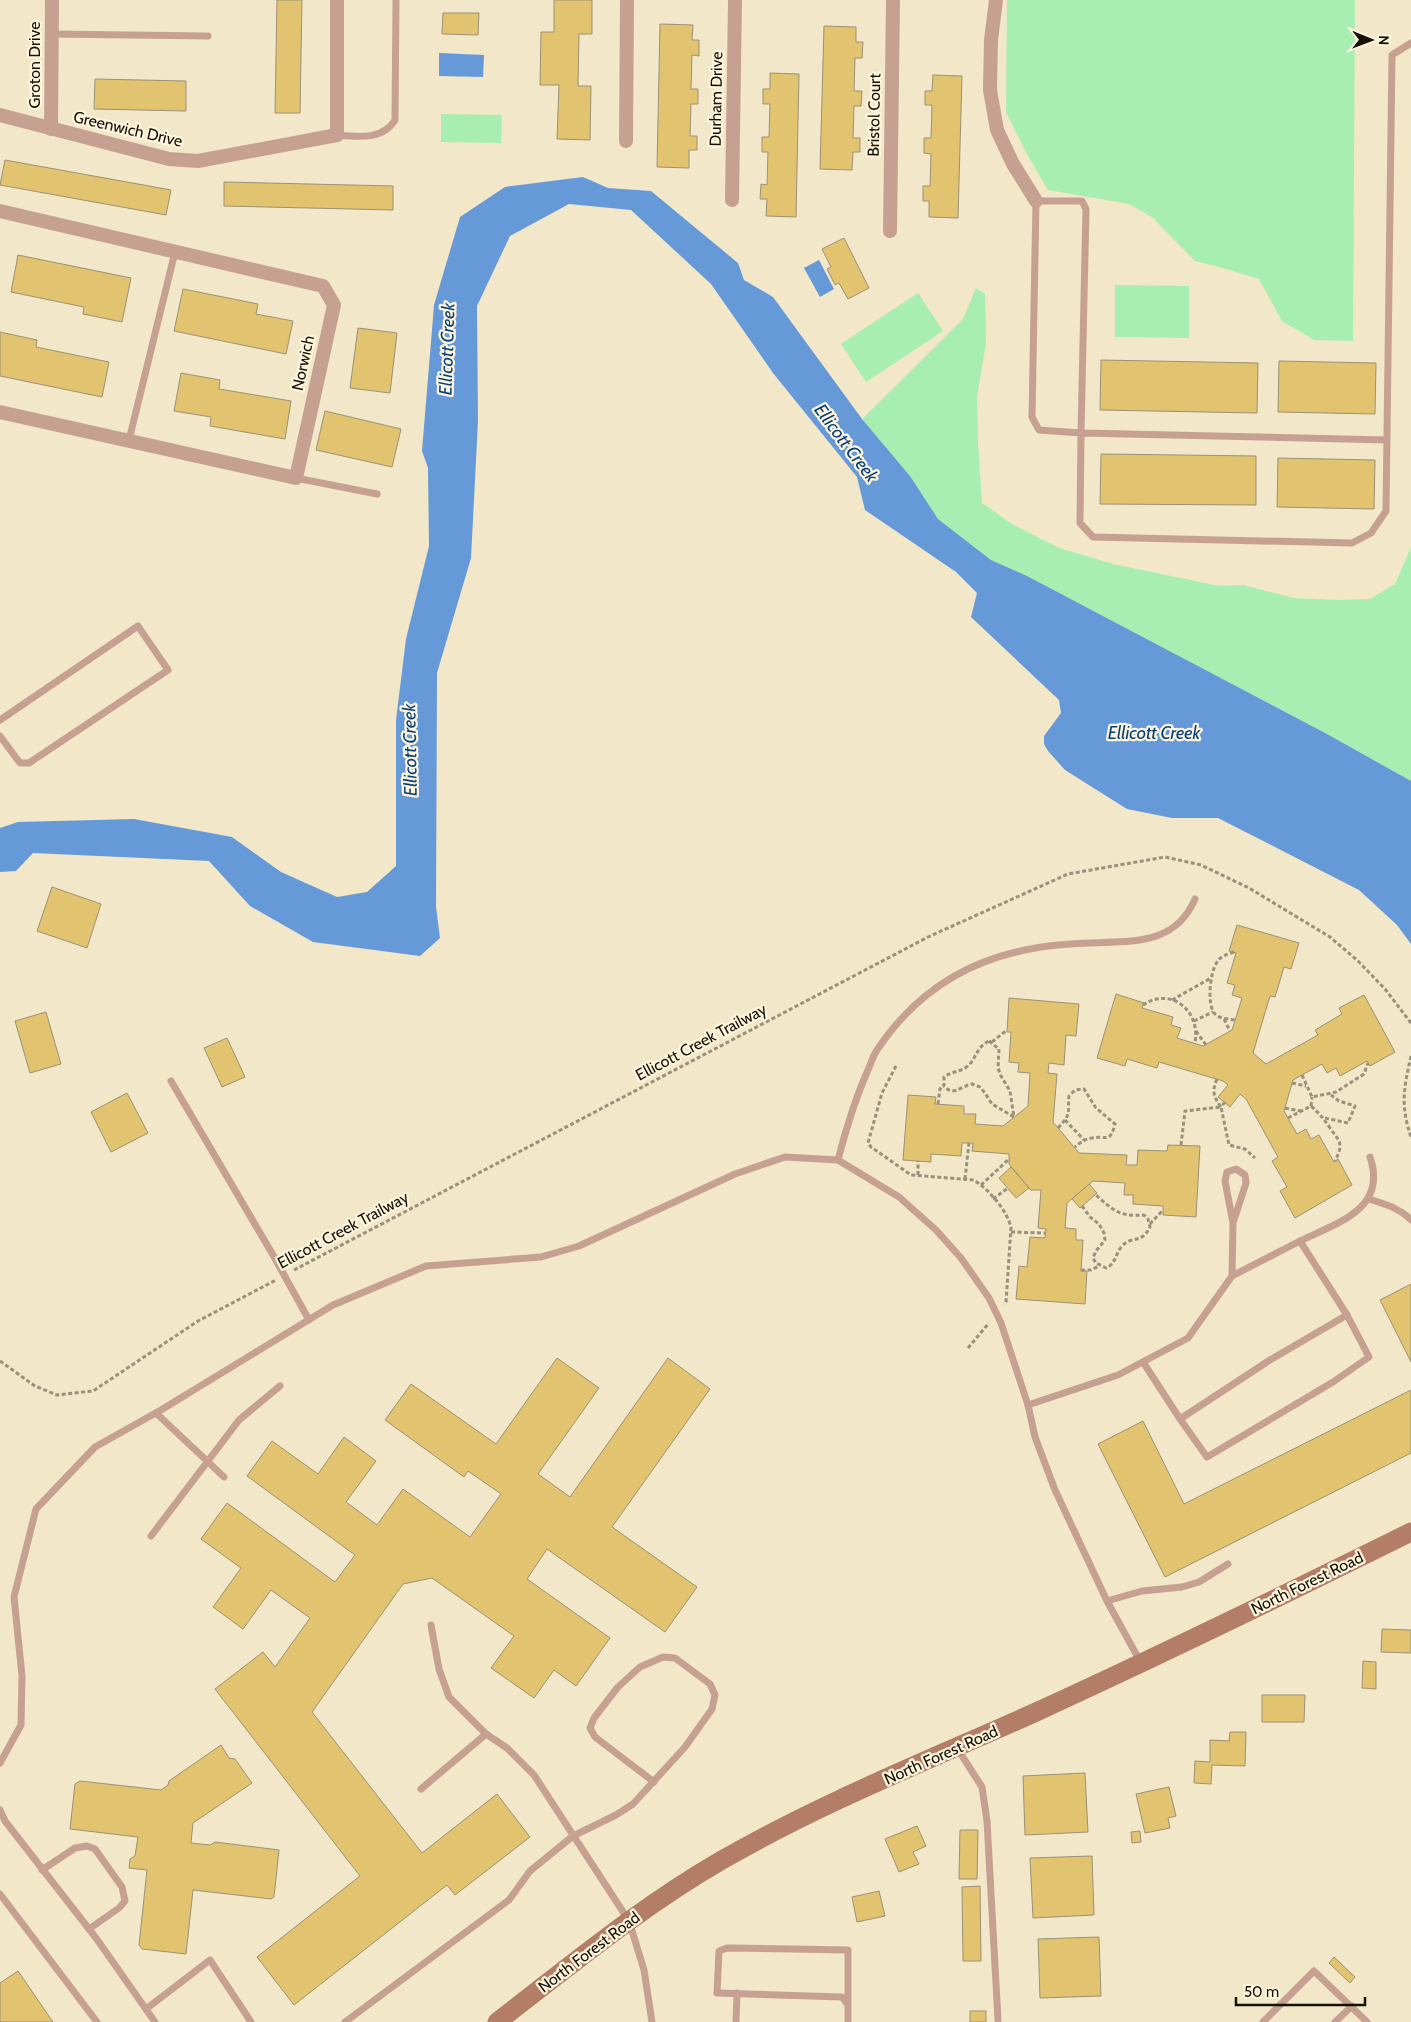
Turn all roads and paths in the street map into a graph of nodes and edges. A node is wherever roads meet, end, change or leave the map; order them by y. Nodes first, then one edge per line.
1 (52, 0) edge
2 (337, 0) edge
3 (396, 0) edge
4 (628, 0) edge
5 (735, 0) edge
6 (893, 0) edge
7 (996, 0) edge
8 (52, 34) junction
9 (208, 36) dead end
10 (1411, 43) edge
11 (0, 116) edge
12 (51, 129) junction
13 (337, 135) junction
14 (626, 140) dead end
15 (732, 200) dead end
16 (1036, 201) junction
17 (0, 211) edge
18 (890, 231) dead end
19 (176, 252) junction
20 (0, 412) edge
21 (1080, 433) junction
22 (129, 440) junction
23 (1387, 440) junction
24 (296, 478) junction
25 (377, 494) dead end
26 (0, 720) edge
27 (0, 736) edge
28 (1196, 900) dead end
29 (1234, 952) dead end
30 (1212, 978) junction
31 (1172, 1000) junction
32 (1143, 1005) dead end
33 (1213, 1012) junction
34 (1223, 1018) junction
35 (1235, 1020) dead end
36 (1194, 1022) junction
37 (1411, 1023) edge
38 (1007, 1030) dead end
39 (1196, 1030) junction
40 (1230, 1031) dead end
41 (992, 1042) junction
42 (1195, 1043) dead end
43 (1206, 1044) dead end
44 (1411, 1056) edge
45 (1368, 1063) dead end
46 (896, 1066) dead end
47 (1302, 1075) dead end
48 (1217, 1079) dead end
49 (171, 1081) dead end
50 (1292, 1083) dead end
51 (944, 1084) junction
52 (1307, 1086) junction
53 (1331, 1095) junction
54 (1312, 1097) junction
55 (1225, 1102) dead end
56 (938, 1104) dead end
57 (1221, 1106) junction
58 (1311, 1106) junction
59 (1284, 1108) dead end
60 (1301, 1111) junction
61 (1288, 1118) dead end
62 (1324, 1118) junction
63 (1065, 1120) junction
64 (1058, 1128) dead end
65 (1411, 1137) edge
66 (1084, 1140) junction
67 (969, 1143) dead end
68 (1181, 1145) dead end
69 (1075, 1148) dead end
70 (1370, 1157) dead end
71 (1255, 1158) dead end
72 (1009, 1159) dead end
73 (838, 1160) junction
74 (918, 1161) dead end
75 (1335, 1161) dead end
76 (918, 1175) junction
77 (965, 1179) junction
78 (981, 1185) junction
79 (1008, 1188) dead end
80 (1096, 1195) dead end
81 (993, 1198) junction
82 (1369, 1199) junction
83 (1082, 1206) dead end
84 (1163, 1210) dead end
85 (1411, 1220) edge
86 (1149, 1224) junction
87 (1233, 1224) junction
88 (1011, 1232) junction
89 (1045, 1233) dead end
90 (1300, 1241) junction
91 (1099, 1266) junction
92 (1081, 1270) dead end
93 (284, 1275) junction
94 (1232, 1276) junction
95 (996, 1313) junction
96 (1347, 1314) junction
97 (309, 1320) junction
98 (968, 1348) dead end
99 (0, 1361) edge
100 (1143, 1362) junction
101 (280, 1386) dead end
102 (1028, 1405) junction
103 (156, 1413) junction
104 (1180, 1419) junction
105 (207, 1460) junction
106 (224, 1476) dead end
107 (1411, 1532) edge
108 (151, 1536) dead end
109 (1228, 1564) dead end
110 (1107, 1601) junction
111 (431, 1626) dead end
112 (1141, 1664) junction
113 (486, 1734) junction
114 (957, 1747) junction
115 (0, 1762) edge
116 (654, 1782) junction
117 (421, 1789) dead end
118 (0, 1810) edge
119 (3, 1823) edge
120 (573, 1836) junction
121 (42, 1870) junction
122 (0, 1894) edge
123 (629, 1921) junction
124 (89, 1929) junction
125 (737, 1993) junction
126 (848, 2005) junction
127 (1352, 2006) junction
128 (146, 2009) junction
129 (998, 2020) dead end
130 (98, 2022) edge
131 (155, 2022) edge
132 (251, 2022) edge
133 (345, 2022) edge
134 (497, 2022) edge
135 (652, 2022) edge
136 (736, 2022) edge
137 (848, 2022) edge
138 (1263, 2022) edge
139 (1335, 2022) edge
140 (1367, 2022) edge

1 - 8 street, Groton Drive
2 - 13 street
3 - 13 lane
4 - 14 street
5 - 15 street, Durham Drive
6 - 18 street, Bristol Court
7 - 16 street
8 - 9 lane
8 - 12 street, Groton Drive
10 - 23 lane
11 - 12 street, Greenwich Drive
12 - 13 street, Greenwich Drive
16 - 21 lane
16 - 21 lane
17 - 19 street, Norwich
19 - 22 lane
19 - 24 street, Norwich
20 - 22 street
21 - 23 lane
21 - 23 lane
22 - 24 street
24 - 25 lane
26 - 27 lane
28 - 73 lane
29 - 30 path
30 - 31 path
30 - 33 path
31 - 32 path
31 - 36 path
33 - 34 path
33 - 36 path
34 - 35 path
34 - 40 path
36 - 39 path
37 - 93 path, Ellicott Creek Trailway
38 - 41 path
39 - 42 path
39 - 43 path
41 - 51 path
41 - 51 path
44 - 65 path
45 - 53 path
46 - 76 path
47 - 52 path
48 - 57 path
49 - 93 lane
50 - 52 path
51 - 56 path
52 - 54 path
53 - 54 path
53 - 62 path
54 - 58 path
55 - 57 path
57 - 68 path
57 - 71 path
58 - 60 path
58 - 62 path
59 - 60 path
60 - 61 path
62 - 75 path
63 - 64 path
63 - 66 path
63 - 66 path
66 - 69 path
67 - 77 path
70 - 82 lane
72 - 78 path
73 - 95 lane
73 - 97 lane
74 - 76 path
76 - 77 path
77 - 78 path
78 - 81 path
79 - 81 path
80 - 86 path
81 - 88 path
82 - 85 lane
82 - 90 lane
83 - 91 path
84 - 86 path
86 - 91 path
87 - 87 lane
87 - 94 lane
88 - 89 path
88 - 95 path
90 - 94 lane
90 - 96 lane
91 - 92 path
93 - 97 lane
93 - 99 path, Ellicott Creek Trailway
94 - 100 lane
95 - 98 path
95 - 102 lane
96 - 104 lane
96 - 104 lane
97 - 103 lane
100 - 102 lane
100 - 104 lane
101 - 105 lane
102 - 110 lane
103 - 105 lane
103 - 115 lane
105 - 106 lane
105 - 108 lane
107 - 112 street, North Forest Road
109 - 110 lane
110 - 112 lane
111 - 113 lane
112 - 114 street, North Forest Road
113 - 117 lane
113 - 120 lane
114 - 123 street, North Forest Road
114 - 129 lane
116 - 116 lane
116 - 120 lane
118 - 119 lane
119 - 121 lane
120 - 123 lane
120 - 133 lane
121 - 124 lane
121 - 124 lane
122 - 130 lane
123 - 134 street, North Forest Road
123 - 135 lane
124 - 128 lane
125 - 126 lane
125 - 126 lane
125 - 136 lane
126 - 137 lane
127 - 138 lane
127 - 139 lane
127 - 140 lane
128 - 131 lane
128 - 132 lane

